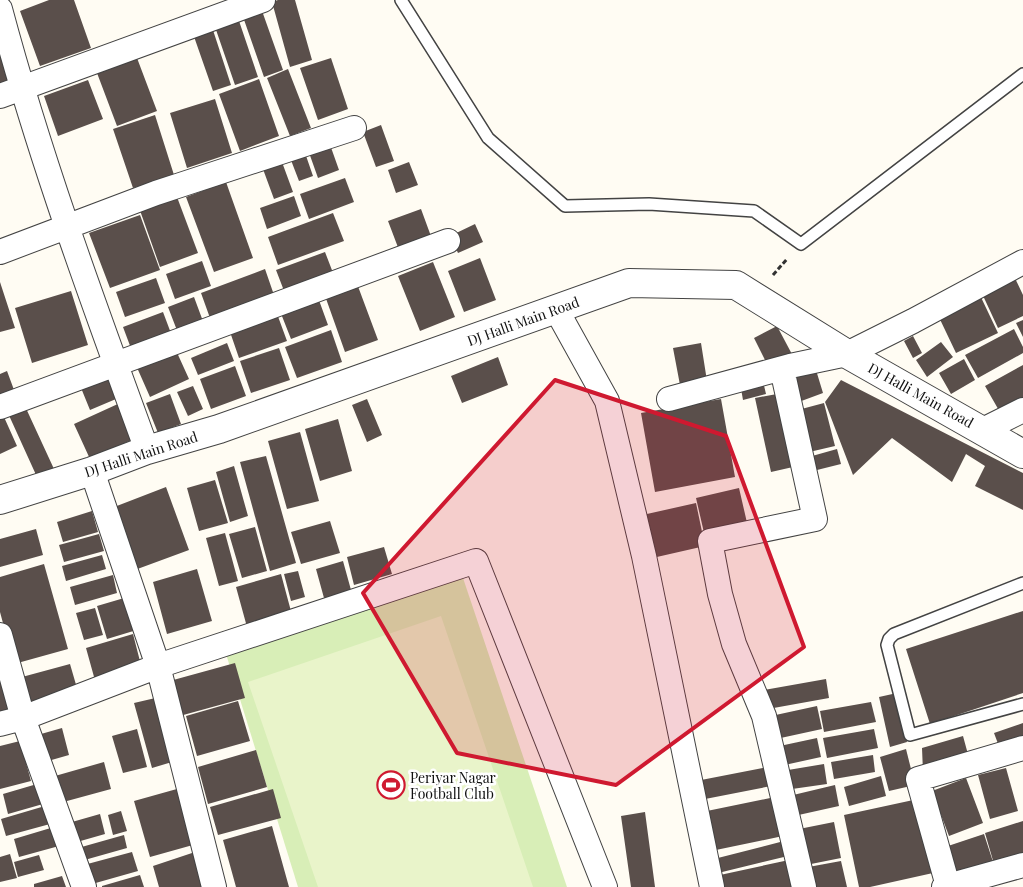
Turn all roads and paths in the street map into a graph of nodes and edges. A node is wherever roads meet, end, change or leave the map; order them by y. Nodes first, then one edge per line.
1 (263, 0) edge
2 (401, 0) edge
3 (0, 9) edge
4 (1023, 74) edge
5 (11, 92) edge
6 (354, 128) dead end
7 (67, 227) junction
8 (448, 241) dead end
9 (801, 244) junction
10 (0, 252) edge
11 (1023, 262) edge
12 (754, 296) junction
13 (556, 309) junction
14 (847, 354) junction
15 (116, 365) junction
16 (782, 369) junction
17 (669, 399) dead end
18 (0, 407) edge
19 (1023, 410) edge
20 (983, 430) junction
21 (147, 450) junction
22 (1023, 454) edge
23 (92, 471) junction
24 (0, 500) edge
25 (1023, 583) edge
26 (0, 635) edge
27 (158, 666) junction
28 (1023, 704) edge
29 (23, 718) junction
30 (0, 724) edge
31 (1023, 748) edge
32 (1023, 865) edge
33 (946, 886) edge
34 (84, 887) edge
35 (214, 887) edge
36 (605, 887) edge
37 (712, 887) edge
38 (804, 887) edge

1 - 5 street
2 - 9 lane
3 - 5 street
4 - 9 lane
5 - 7 street
6 - 7 street
7 - 10 street
7 - 15 street
8 - 15 street
9 - 12 path
11 - 14 street
12 - 13 street, DJ Halli Main Road
12 - 14 street, DJ Halli Main Road
13 - 21 street, DJ Halli Main Road
13 - 37 street
14 - 16 street
14 - 20 street, DJ Halli Main Road
15 - 18 street
15 - 21 street
16 - 17 street
16 - 38 street
19 - 20 street
20 - 22 street, DJ Halli Main Road
21 - 23 street, DJ Halli Main Road
23 - 24 street, DJ Halli Main Road
23 - 27 street
25 - 28 lane
26 - 29 street
27 - 29 street
27 - 35 street
27 - 36 street
29 - 30 street
29 - 34 street
31 - 33 street
32 - 33 street

